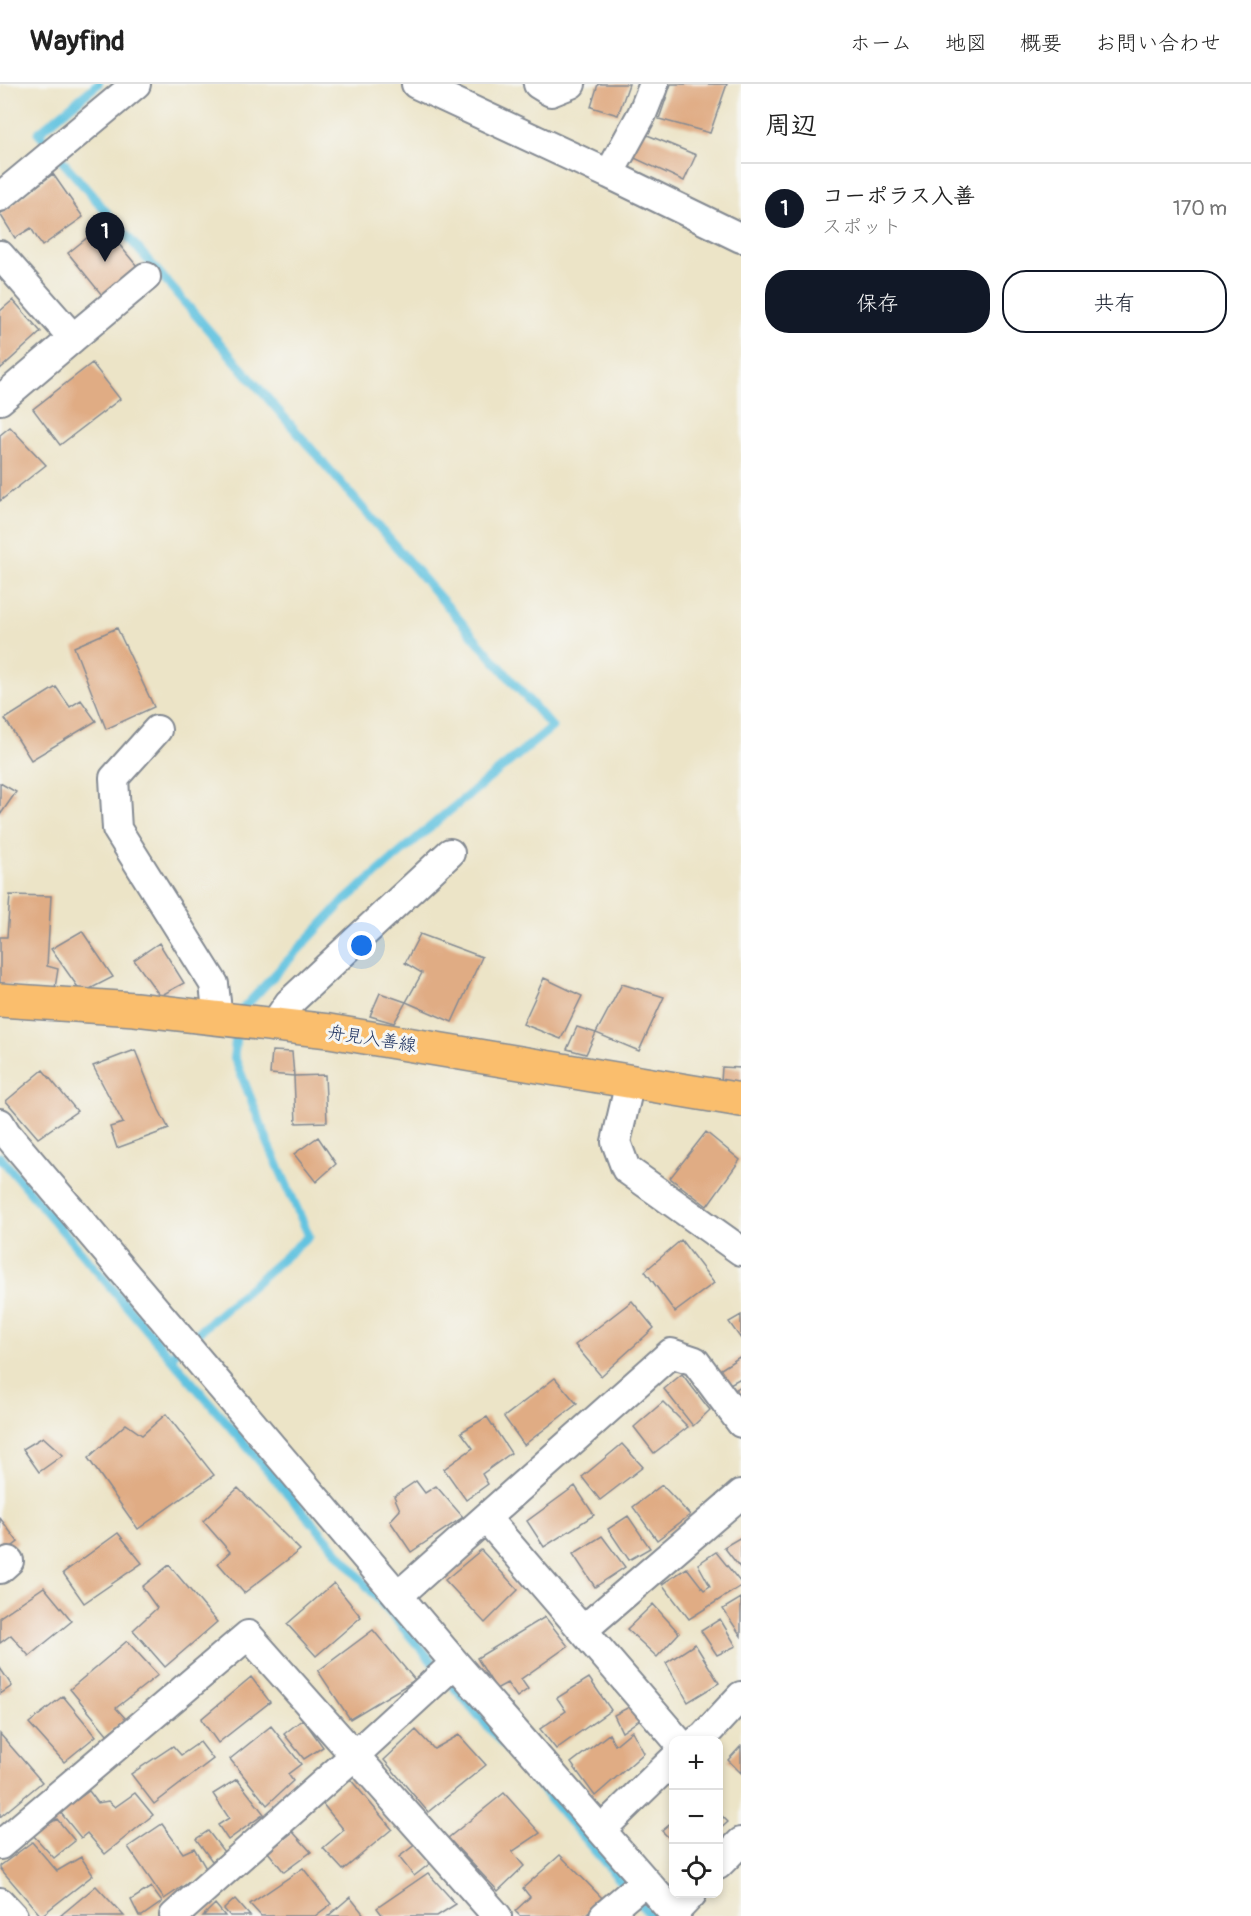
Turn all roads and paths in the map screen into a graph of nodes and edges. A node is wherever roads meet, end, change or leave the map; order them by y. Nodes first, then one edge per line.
1 (136, 84) edge
2 (416, 84) edge
3 (538, 84) edge
4 (571, 84) edge
5 (654, 84) edge
6 (609, 174) junction
7 (0, 197) edge
8 (741, 238) edge
9 (0, 255) edge
10 (146, 277) dead end
11 (73, 338) junction
12 (0, 400) edge
13 (157, 730) dead end
14 (450, 853) dead end
15 (0, 1000) edge
16 (218, 1018) junction
17 (274, 1025) junction
18 (630, 1082) junction
19 (741, 1100) edge
20 (0, 1123) edge
21 (741, 1251) edge
22 (741, 1423) edge
23 (741, 1494) edge
24 (486, 1518) junction
25 (399, 1595) junction
26 (583, 1630) junction
27 (455, 1663) junction
28 (741, 1696) edge
29 (674, 1736) edge
30 (704, 1736) edge
31 (355, 1755) junction
32 (669, 1764) edge
33 (601, 1830) junction
34 (741, 1842) edge
35 (0, 1845) edge
36 (723, 1860) edge
37 (645, 1881) junction
38 (0, 1902) edge
39 (680, 1908) edge
40 (495, 1915) edge
41 (13, 1916) edge
42 (174, 1916) edge
43 (604, 1916) edge

1 - 7 street
2 - 6 street
3 - 4 street
5 - 6 street
6 - 8 street
9 - 11 street
10 - 11 street
11 - 12 street
13 - 16 street
14 - 17 street
15 - 16 main road, 舟見入善線
16 - 17 main road, 舟見入善線
17 - 18 main road, 舟見入善線
18 - 19 main road, 舟見入善線
18 - 21 street
20 - 25 street
22 - 24 street
23 - 26 street
24 - 25 street
24 - 26 street
25 - 27 street
26 - 29 street
27 - 31 street
27 - 33 street
28 - 30 street
31 - 35 street
31 - 40 street
31 - 42 street
32 - 33 street
33 - 37 street
34 - 36 street
37 - 39 street
37 - 43 street
38 - 41 street

